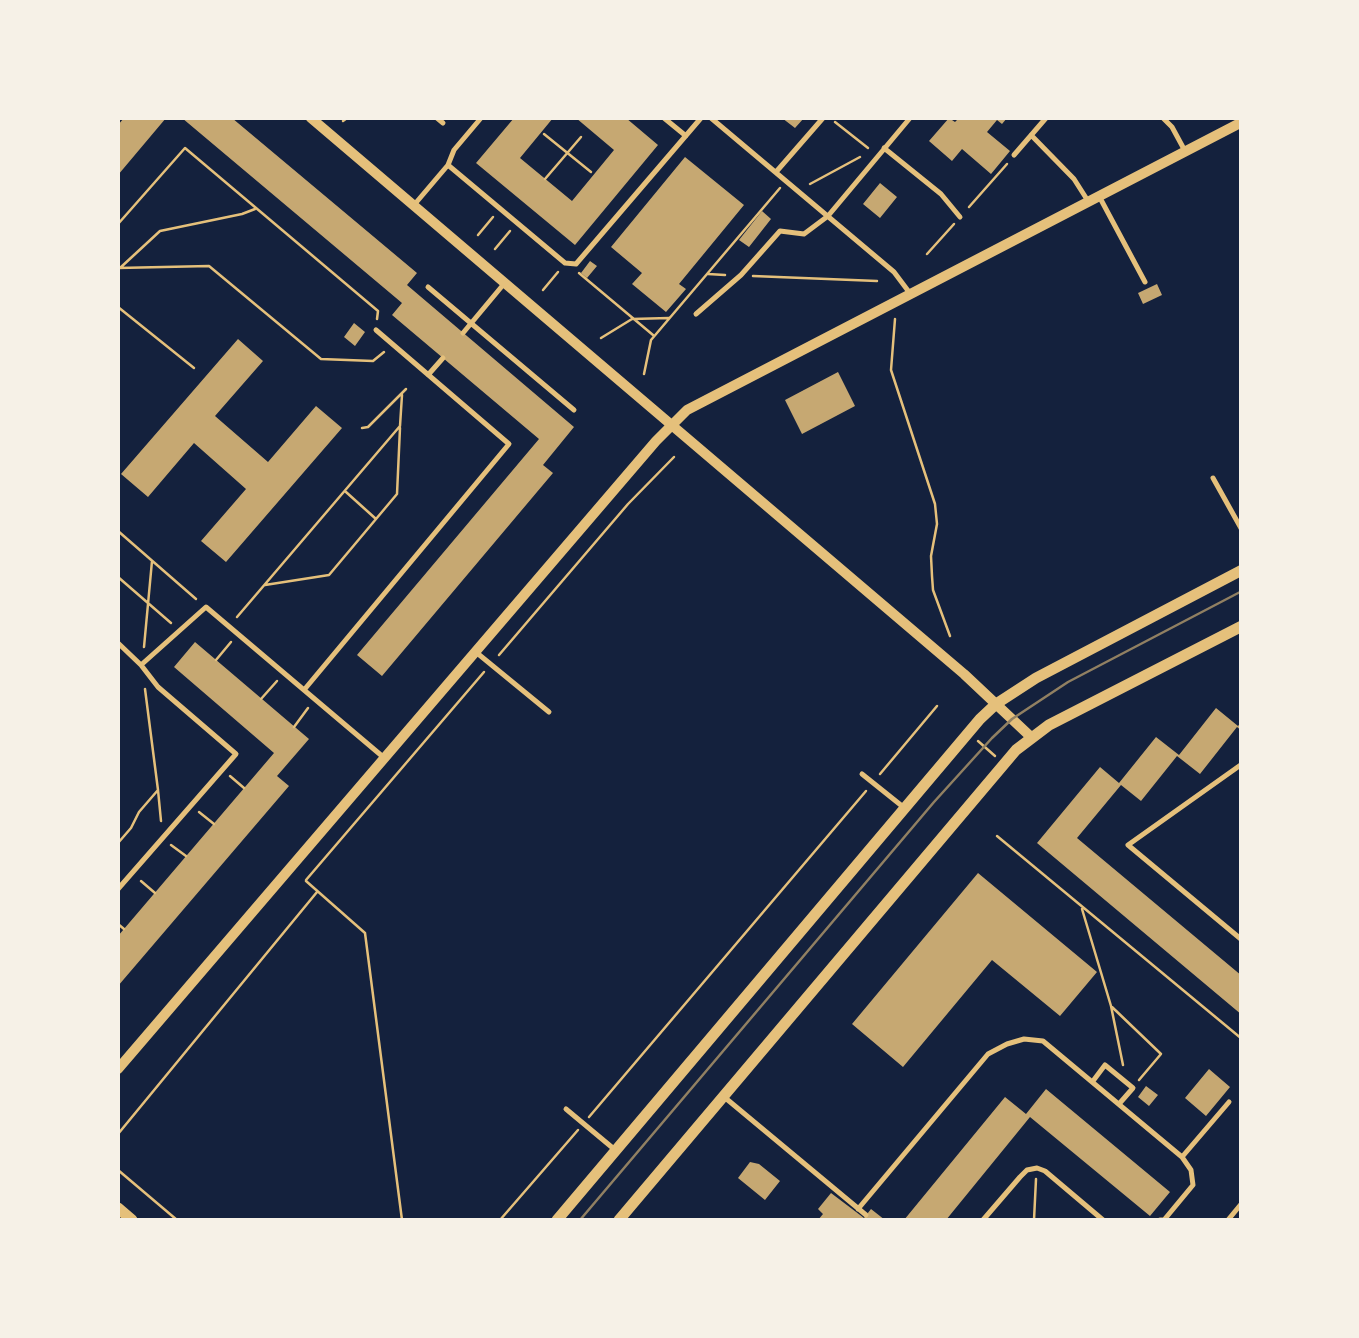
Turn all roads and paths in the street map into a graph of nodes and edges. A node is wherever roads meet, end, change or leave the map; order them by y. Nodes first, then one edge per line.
1 (311, 118) edge
2 (437, 118) edge
3 (481, 118) edge
4 (664, 118) edge
5 (701, 118) edge
6 (711, 118) edge
7 (826, 118) edge
8 (910, 118) edge
9 (1046, 118) edge
10 (1163, 118) edge
11 (1242, 122) edge
12 (443, 123) dead end
13 (544, 134) dead end
14 (1031, 135) junction
15 (581, 136) dead end
16 (686, 136) junction
17 (884, 148) junction
18 (1185, 151) junction
19 (567, 153) junction
20 (1014, 155) joint
21 (448, 165) junction
22 (591, 172) dead end
23 (776, 173) junction
24 (546, 179) dead end
25 (786, 182) junction
26 (804, 188) dead end
27 (1093, 198) junction
28 (414, 205) junction
29 (256, 208) junction
30 (498, 211) dead end
31 (828, 216) junction
32 (960, 217) junction
33 (118, 224) edge
34 (515, 224) dead end
35 (478, 235) dead end
36 (494, 249) dead end
37 (927, 254) dead end
38 (576, 264) junction
39 (564, 266) dead end
40 (119, 268) edge
41 (786, 277) dead end
42 (876, 281) dead end
43 (1145, 282) dead end
44 (505, 283) junction
45 (428, 287) dead end
46 (543, 290) dead end
47 (910, 295) junction
48 (118, 307) edge
49 (696, 314) dead end
50 (632, 318) junction
51 (669, 318) junction
52 (895, 321) dead end
53 (472, 324) junction
54 (376, 330) joint
55 (464, 334) dead end
56 (654, 336) junction
57 (601, 338) dead end
58 (392, 345) junction
59 (442, 358) dead end
60 (194, 368) dead end
61 (644, 374) dead end
62 (428, 375) junction
63 (406, 390) dead end
64 (402, 394) junction
65 (574, 410) dead end
66 (672, 425) junction
67 (400, 426) junction
68 (362, 428) dead end
69 (1213, 478) dead end
70 (344, 491) junction
71 (376, 519) junction
72 (1242, 530) edge
73 (118, 531) edge
74 (152, 561) junction
75 (1242, 570) edge
76 (118, 578) edge
77 (264, 586) junction
78 (197, 600) dead end
79 (148, 604) junction
80 (172, 624) dead end
81 (229, 626) junction
82 (1242, 626) edge
83 (238, 634) junction
84 (950, 636) dead end
85 (118, 643) edge
86 (475, 651) junction
87 (216, 660) dead end
88 (141, 665) junction
89 (284, 673) junction
90 (304, 690) junction
91 (261, 699) dead end
92 (315, 700) junction
93 (996, 704) junction
94 (938, 706) dead end
95 (549, 712) dead end
96 (294, 727) dead end
97 (1030, 737) junction
98 (977, 740) dead end
99 (383, 757) junction
100 (998, 759) dead end
101 (1242, 764) edge
102 (222, 770) junction
103 (862, 774) dead end
104 (877, 778) dead end
105 (870, 787) dead end
106 (244, 788) dead end
107 (158, 790) junction
108 (192, 805) junction
109 (904, 808) junction
110 (214, 824) dead end
111 (997, 836) dead end
112 (163, 838) junction
113 (118, 843) edge
114 (186, 856) dead end
115 (132, 873) junction
116 (301, 876) dead end
117 (118, 890) edge
118 (318, 891) junction
119 (155, 892) dead end
120 (1082, 908) junction
121 (118, 924) edge
122 (124, 929) dead end
123 (1242, 940) edge
124 (1111, 1006) junction
125 (1242, 1039) edge
126 (118, 1069) edge
127 (1119, 1076) junction
128 (1092, 1082) junction
129 (1135, 1085) dead end
130 (723, 1096) junction
131 (1229, 1102) dead end
132 (1120, 1104) junction
133 (566, 1109) dead end
134 (588, 1118) dead end
135 (579, 1129) dead end
136 (118, 1134) edge
137 (616, 1150) junction
138 (1182, 1157) junction
139 (1037, 1168) junction
140 (118, 1170) edge
141 (1242, 1204) edge
142 (118, 1208) edge
143 (858, 1209) junction
144 (866, 1216) dead end
145 (132, 1220) edge
146 (178, 1220) edge
147 (402, 1220) edge
148 (500, 1220) edge
149 (557, 1220) edge
150 (619, 1220) edge
151 (983, 1220) edge
152 (1034, 1220) edge
153 (1103, 1220) edge
154 (1160, 1220) edge
155 (1228, 1220) edge

1 - 28 street
2 - 12 lane
3 - 21 lane
4 - 16 lane
5 - 16 lane
6 - 23 lane
7 - 23 lane
7 - 26 path
8 - 17 lane
9 - 14 lane
10 - 18 lane
11 - 18 street
13 - 19 path
14 - 20 lane
14 - 27 lane
15 - 19 path
16 - 38 lane
17 - 31 lane
17 - 32 lane
18 - 27 street
19 - 22 path
19 - 24 path
20 - 32 path
21 - 28 lane
21 - 38 lane
23 - 25 lane
25 - 31 lane
25 - 51 path
27 - 43 lane
27 - 47 street
28 - 44 street
29 - 33 path
29 - 40 path
29 - 54 path
30 - 35 path
31 - 47 lane
31 - 49 lane
32 - 37 path
34 - 36 path
38 - 50 path
39 - 46 path
40 - 58 path
41 - 42 path
44 - 53 lane
44 - 66 street
45 - 53 lane
47 - 66 street
48 - 60 path
50 - 51 path
50 - 56 path
50 - 57 path
51 - 56 path
52 - 84 path
53 - 55 lane
53 - 65 lane
54 - 58 lane
56 - 61 path
58 - 62 lane
59 - 62 lane
62 - 90 lane
63 - 64 path
64 - 67 path
64 - 68 path
66 - 86 street
66 - 93 street
67 - 70 path
67 - 71 path
69 - 72 lane
70 - 71 path
70 - 77 path
71 - 77 path
73 - 74 path
74 - 78 path
74 - 79 path
75 - 93 street
76 - 79 path
77 - 81 path
79 - 80 path
79 - 88 path
81 - 83 lane
81 - 88 lane
82 - 97 street
83 - 87 path
83 - 89 lane
85 - 88 lane
86 - 95 lane
86 - 99 street
88 - 102 lane
88 - 107 path
89 - 90 lane
89 - 91 path
90 - 92 lane
92 - 96 path
92 - 99 lane
93 - 97 street
93 - 109 street
94 - 104 path
97 - 130 street
98 - 100 path
99 - 126 street
101 - 123 lane
102 - 106 path
102 - 108 lane
103 - 109 lane
105 - 134 path
107 - 112 path
107 - 113 path
108 - 110 path
108 - 112 lane
109 - 137 street
111 - 120 path
112 - 114 path
112 - 115 lane
115 - 117 lane
115 - 119 path
116 - 118 path
118 - 136 path
118 - 147 path
120 - 124 path
120 - 125 path
121 - 122 path
124 - 127 path
124 - 129 path
127 - 128 lane
127 - 132 lane
128 - 132 lane
128 - 143 lane
130 - 143 lane
130 - 150 street
131 - 138 lane
132 - 138 lane
133 - 137 lane
135 - 148 path
137 - 149 street
138 - 154 lane
139 - 151 lane
139 - 152 path
139 - 153 lane
140 - 146 path
141 - 155 lane
142 - 145 street
143 - 144 lane

